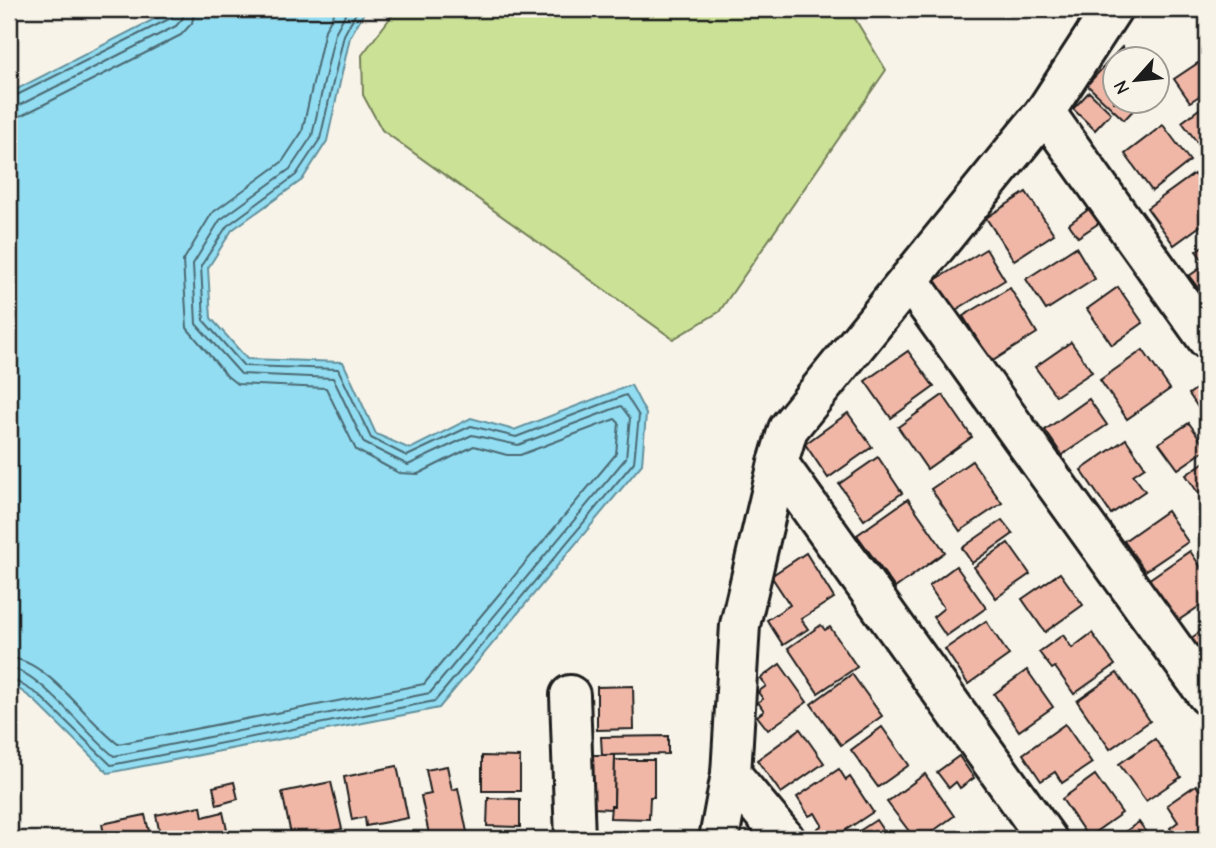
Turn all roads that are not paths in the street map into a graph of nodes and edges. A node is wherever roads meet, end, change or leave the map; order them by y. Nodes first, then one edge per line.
1 (1112, 9) edge
2 (1045, 112) junction
3 (909, 279) junction
4 (1207, 339) edge
5 (778, 463) junction
6 (570, 695) dead end
7 (1207, 695) edge
8 (731, 774) junction
9 (575, 839) edge
10 (719, 839) edge
11 (785, 839) edge
12 (1047, 839) edge

1 - 2 street
2 - 3 street
2 - 4 street
3 - 5 street
3 - 7 street
5 - 8 street
5 - 12 street
6 - 9 street
8 - 10 street
8 - 11 street

